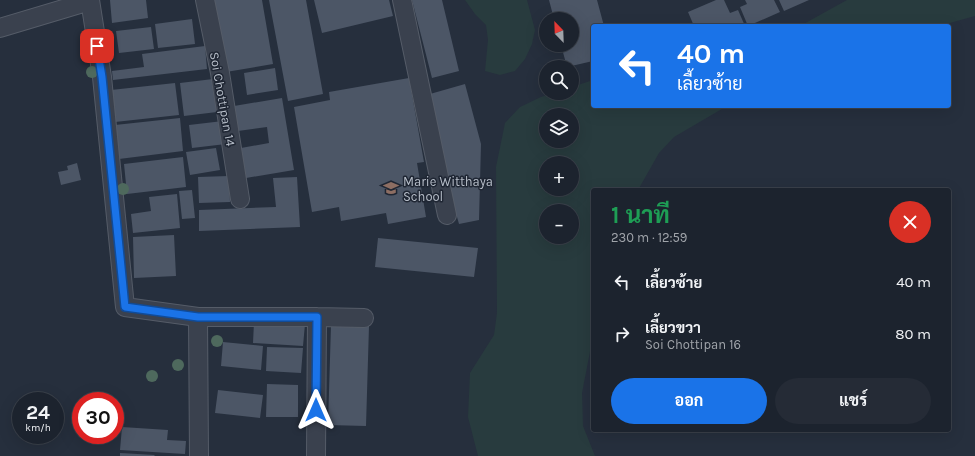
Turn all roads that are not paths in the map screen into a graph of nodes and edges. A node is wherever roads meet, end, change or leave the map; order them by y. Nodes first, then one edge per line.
1 (205, 0) edge
2 (402, 0) edge
3 (90, 1) edge
4 (0, 28) edge
5 (240, 199) dead end
6 (447, 215) dead end
7 (198, 317) junction
8 (317, 317) junction
9 (364, 318) dead end
10 (199, 456) edge
11 (316, 456) edge

1 - 5 street, Soi Chottipan 14
2 - 6 street
3 - 4 street
3 - 7 street
7 - 8 street
7 - 10 street
8 - 9 street
8 - 11 street

